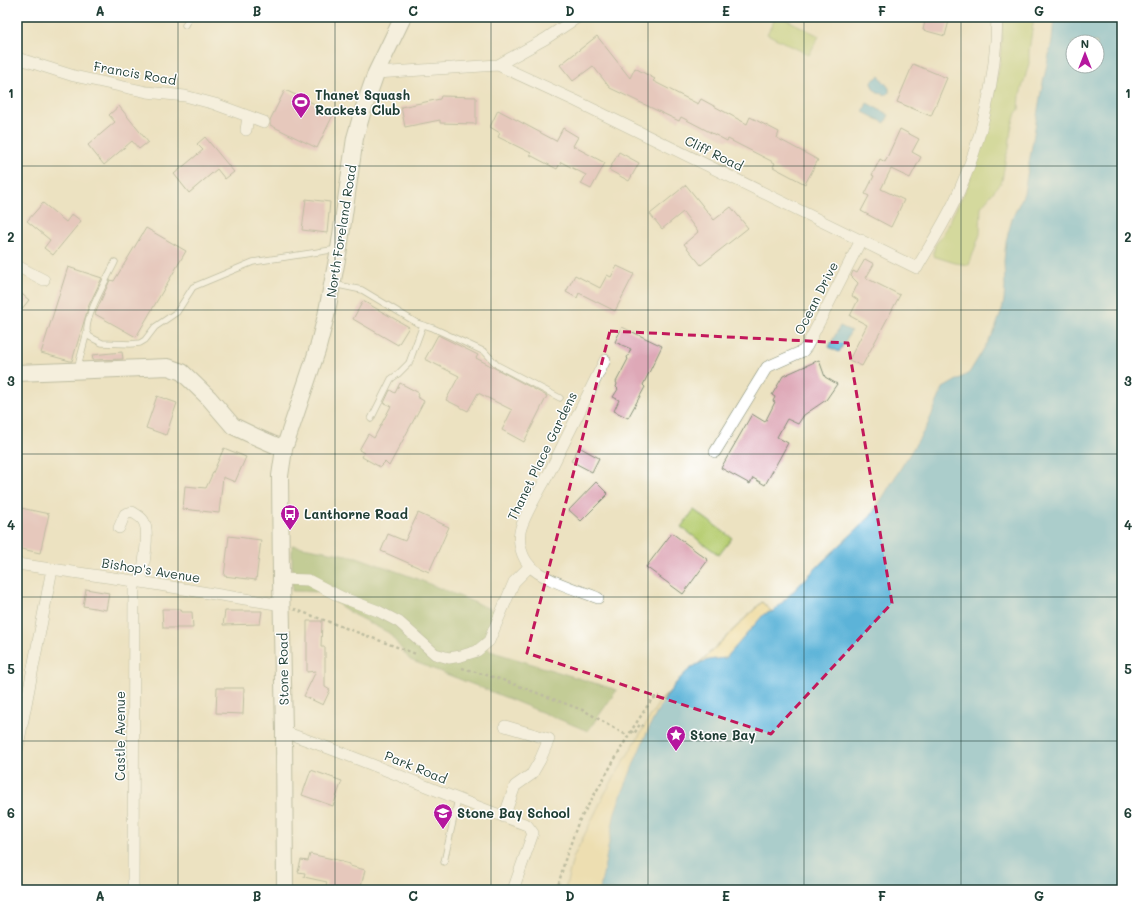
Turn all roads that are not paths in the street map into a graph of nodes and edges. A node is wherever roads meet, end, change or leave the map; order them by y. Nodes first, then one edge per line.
1 (189, 17) edge
2 (403, 17) edge
3 (578, 17) edge
4 (997, 17) edge
5 (186, 25) dead end
6 (17, 58) edge
7 (498, 65) junction
8 (376, 73) junction
9 (248, 118) junction
10 (264, 122) dead end
11 (246, 130) dead end
12 (861, 240) junction
13 (339, 249) junction
14 (115, 262) dead end
15 (17, 266) edge
16 (44, 280) dead end
17 (333, 284) junction
18 (423, 325) junction
19 (87, 332) junction
20 (605, 360) dead end
21 (80, 370) junction
22 (17, 373) edge
23 (560, 398) dead end
24 (371, 419) dead end
25 (284, 449) junction
26 (715, 452) dead end
27 (119, 528) dead end
28 (17, 564) edge
29 (530, 566) junction
30 (52, 569) junction
31 (281, 579) junction
32 (138, 581) junction
33 (598, 598) dead end
34 (282, 605) junction
35 (505, 726) dead end
36 (284, 732) junction
37 (17, 752) edge
38 (458, 799) junction
39 (504, 817) junction
40 (444, 862) dead end
41 (133, 890) edge
42 (285, 890) edge
43 (513, 890) edge

1 - 5 lane
2 - 8 main road, North Foreland Road
3 - 7 street
4 - 12 street, Cliff Road
6 - 9 street, Francis Road
7 - 8 street
7 - 12 street, Cliff Road
8 - 13 main road, North Foreland Road
9 - 10 street, Francis Road
9 - 11 street
12 - 26 street, Ocean Drive
13 - 17 main road, North Foreland Road
13 - 19 lane
14 - 19 lane
15 - 16 street
17 - 18 lane
17 - 25 main road, North Foreland Road
18 - 23 lane
18 - 24 lane
19 - 21 lane
20 - 29 street, Thanet Place Gardens
21 - 22 main road
21 - 25 main road
25 - 31 main road, Stone Road
27 - 32 street, Castle Avenue
28 - 30 street, Bishop's Avenue
29 - 31 street
29 - 33 street, Thanet Place Gardens
30 - 32 street, Bishop's Avenue
30 - 37 street
31 - 34 main road, Stone Road
32 - 34 street, Bishop's Avenue
32 - 41 street, Castle Avenue
34 - 36 main road, Stone Road
35 - 39 street
36 - 38 street, Park Road
36 - 42 main road, Stone Road
38 - 39 street, Park Road
38 - 40 lane
39 - 43 street, Park Road

